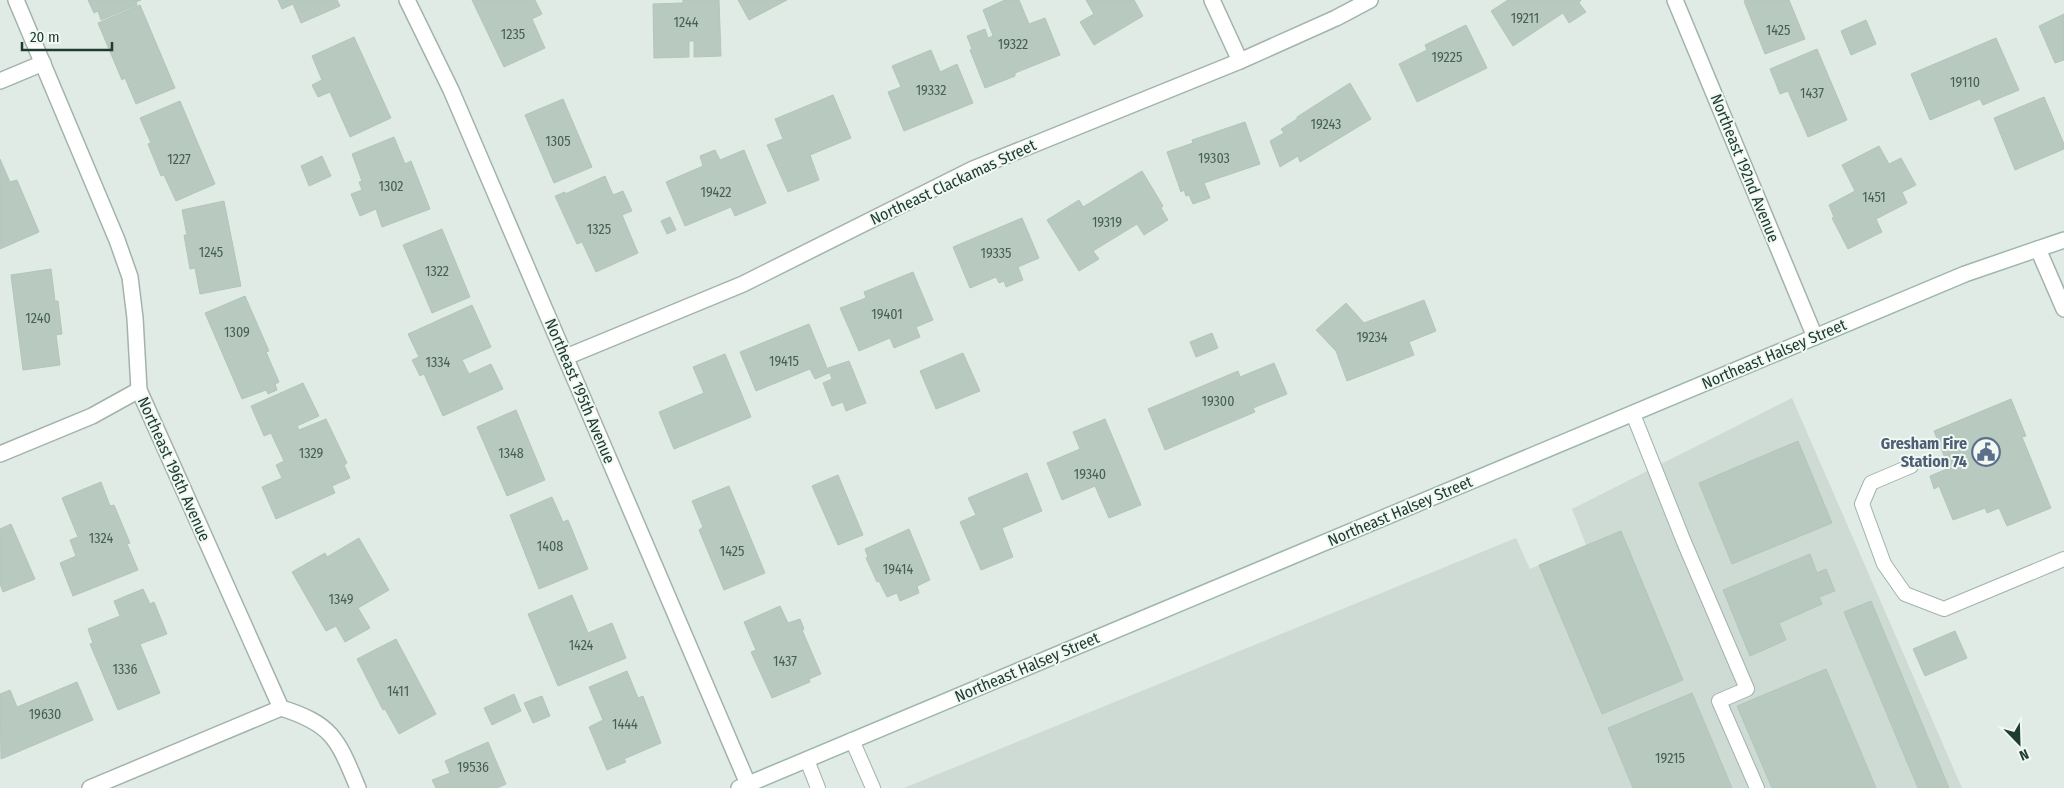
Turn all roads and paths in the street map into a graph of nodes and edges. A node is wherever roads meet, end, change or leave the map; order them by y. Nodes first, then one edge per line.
1 (16, 0) edge
2 (407, 0) edge
3 (1212, 0) edge
4 (1370, 0) edge
5 (1675, 0) edge
6 (1240, 61) junction
7 (43, 63) junction
8 (0, 81) edge
9 (2064, 240) edge
10 (2038, 249) junction
11 (2064, 309) edge
12 (1815, 337) junction
13 (566, 357) junction
14 (139, 390) junction
15 (1632, 414) junction
16 (0, 454) edge
17 (1911, 466) dead end
18 (2064, 559) edge
19 (280, 708) junction
20 (852, 740) junction
21 (807, 760) junction
22 (744, 786) edge
23 (90, 788) edge
24 (358, 788) edge
25 (818, 788) edge
26 (872, 788) edge
27 (1757, 788) edge

1 - 7 street, Northeast 196th Avenue
2 - 13 street, Northeast 195th Avenue
3 - 6 street
4 - 6 street, Northeast Clackamas Street
5 - 12 street, Northeast 192nd Avenue
6 - 13 street, Northeast Clackamas Street
7 - 8 street
7 - 14 street, Northeast 196th Avenue
9 - 10 street, Northeast Halsey Street
10 - 11 street
10 - 12 street, Northeast Halsey Street
12 - 15 street, Northeast Halsey Street
13 - 22 street, Northeast 195th Avenue
14 - 16 street
14 - 19 street, Northeast 196th Avenue
15 - 20 street, Northeast Halsey Street
15 - 27 lane
17 - 18 lane
19 - 23 street
19 - 24 street
20 - 21 street, Northeast Halsey Street
20 - 26 lane
21 - 22 street, Northeast Halsey Street
21 - 25 lane

